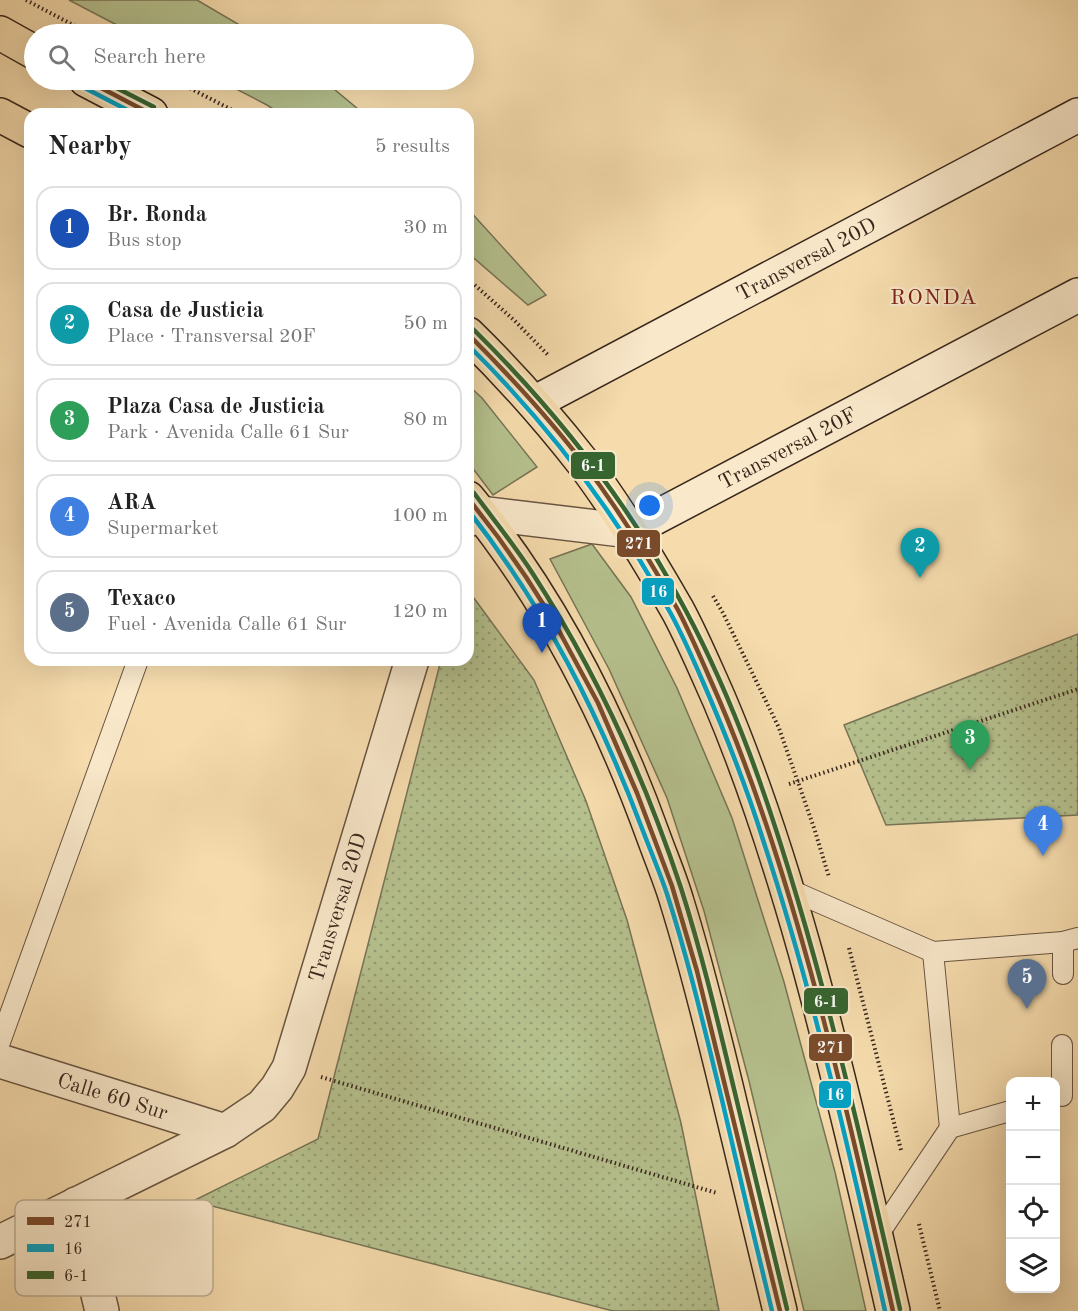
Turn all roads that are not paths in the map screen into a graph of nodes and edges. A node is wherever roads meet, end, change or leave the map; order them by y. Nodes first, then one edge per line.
1 (0, 33) edge
2 (24, 46) edge
3 (105, 90) edge
4 (140, 108) edge
5 (0, 115) edge
6 (1078, 115) edge
7 (24, 128) edge
8 (1078, 295) edge
9 (474, 340) edge
10 (534, 403) junction
11 (474, 510) edge
12 (474, 512) edge
13 (630, 531) junction
14 (136, 666) edge
15 (410, 666) edge
16 (788, 889) junction
17 (1070, 940) edge
18 (933, 952) junction
19 (1063, 974) dead end
20 (0, 1042) edge
21 (1062, 1045) dead end
22 (0, 1061) edge
23 (1065, 1096) edge
24 (1006, 1112) edge
25 (950, 1128) junction
26 (225, 1131) junction
27 (84, 1200) edge
28 (15, 1234) edge
29 (876, 1238) junction
30 (0, 1242) edge
31 (98, 1296) edge
32 (102, 1311) edge
33 (780, 1311) edge
34 (892, 1311) edge

1 - 2 main road
3 - 4 main road
5 - 7 main road
6 - 10 street, Transversal 20D
8 - 13 street, Transversal 20F
9 - 10 main road
10 - 13 main road
11 - 13 street
12 - 33 main road
13 - 16 main road
14 - 20 lane
15 - 26 street, Transversal 20D
16 - 18 lane
16 - 29 main road
17 - 18 lane
17 - 19 lane
18 - 25 lane
21 - 23 lane
22 - 26 street, Calle 60 Sur
24 - 25 lane
25 - 29 lane
26 - 27 street, Transversal 20D
28 - 30 street, Transversal 20D
29 - 34 main road
31 - 32 street

